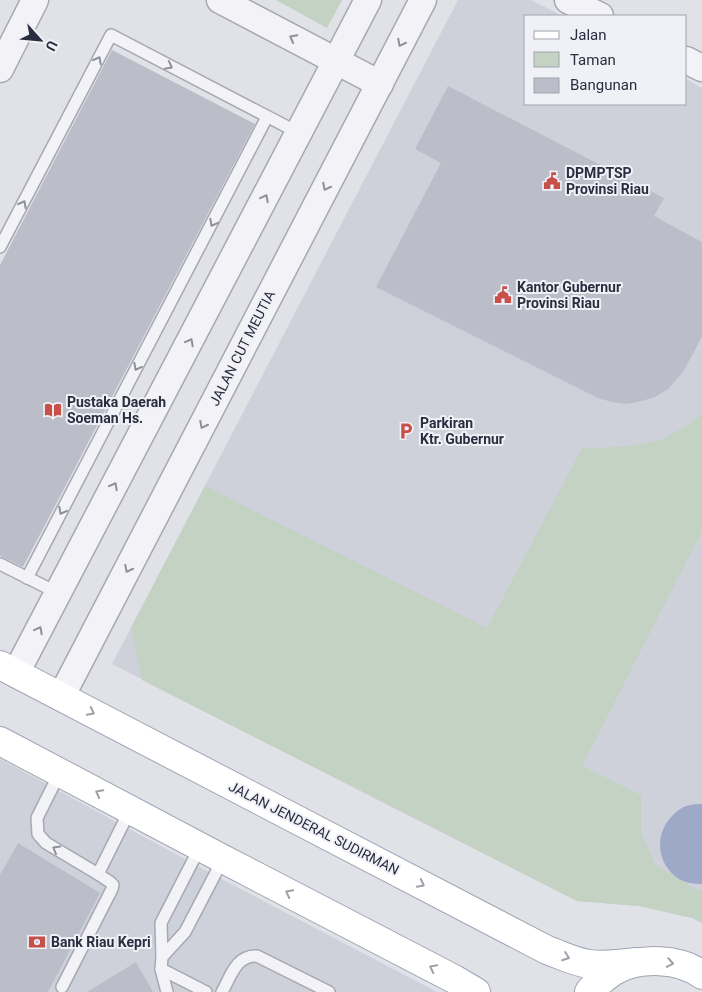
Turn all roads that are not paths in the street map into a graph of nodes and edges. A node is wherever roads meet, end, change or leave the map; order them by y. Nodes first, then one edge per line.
1 (35, 0) edge
2 (220, 0) edge
3 (368, 0) edge
4 (424, 0) edge
5 (568, 0) edge
6 (598, 15) edge
7 (687, 60) edge
8 (336, 61) junction
9 (702, 68) edge
10 (0, 69) edge
11 (380, 84) junction
12 (268, 117) junction
13 (299, 133) junction
14 (0, 247) edge
15 (0, 564) edge
16 (27, 578) junction
17 (58, 593) junction
18 (8, 669) edge
19 (61, 697) junction
20 (1, 744) edge
21 (60, 772) junction
22 (130, 810) junction
23 (211, 853) junction
24 (98, 874) junction
25 (162, 957) junction
26 (636, 962) junction
27 (161, 969) junction
28 (702, 975) edge
29 (62, 987) dead end
30 (167, 992) edge
31 (206, 992) edge
32 (222, 992) edge
33 (329, 992) edge
34 (476, 992) edge
35 (589, 992) edge

1 - 10 street
8 -> 2 street
3 - 8 street
4 -> 11 street, JALAN CUT MEUTIA
5 - 6 street
7 - 9 street
8 - 11 street
8 - 13 street
11 -> 19 street, JALAN CUT MEUTIA
12 - 13 lane
14 -> 12 lane
12 -> 16 lane
17 -> 13 street
15 - 16 lane
16 - 17 lane
18 -> 17 street
18 - 19 main road, JALAN JENDERAL SUDIRMAN
19 -> 26 main road, JALAN JENDERAL SUDIRMAN
20 - 21 main road
22 -> 21 main road
24 -> 21 lane
22 - 23 main road
22 - 24 lane
23 - 25 lane
23 - 25 lane
34 -> 23 main road
24 - 29 lane
25 - 27 lane
26 -> 28 main road, JALAN JENDERAL SUDIRMAN
26 - 35 main road
27 - 30 lane
27 - 31 lane
32 - 33 lane

